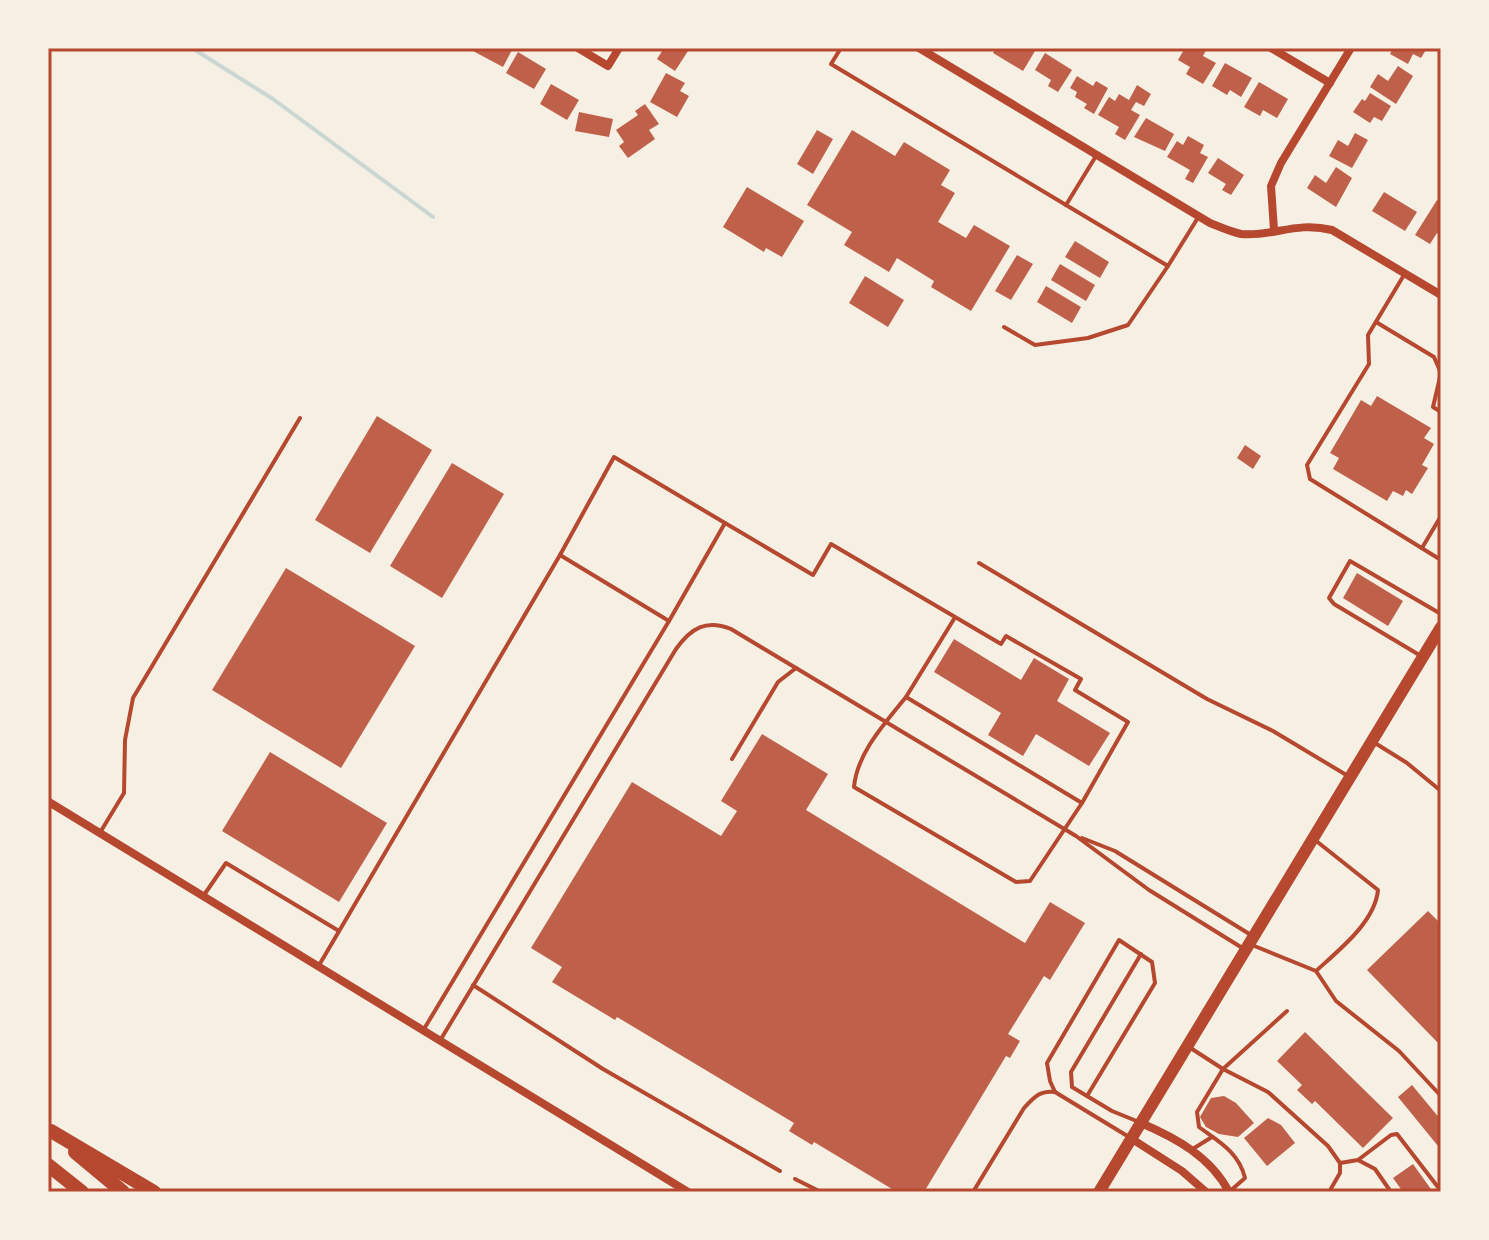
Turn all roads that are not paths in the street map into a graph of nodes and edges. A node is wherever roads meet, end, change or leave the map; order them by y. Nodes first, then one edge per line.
1 (578, 48) edge
2 (619, 48) edge
3 (841, 48) edge
4 (919, 48) edge
5 (1271, 48) edge
6 (1351, 48) edge
7 (1330, 83) junction
8 (1096, 155) junction
9 (1066, 205) junction
10 (1199, 216) junction
11 (1274, 230) junction
12 (1168, 266) junction
13 (1405, 273) junction
14 (1441, 295) edge
15 (1376, 322) junction
16 (1004, 327) dead end
17 (1441, 373) edge
18 (1441, 412) edge
19 (300, 418) dead end
20 (1441, 516) edge
21 (725, 523) junction
22 (1422, 548) junction
23 (560, 555) junction
24 (1441, 560) edge
25 (979, 563) dead end
26 (1441, 614) edge
27 (954, 619) junction
28 (669, 621) junction
29 (1441, 627) edge
30 (1423, 657) junction
31 (796, 668) junction
32 (906, 697) junction
33 (886, 722) junction
34 (1372, 741) junction
35 (732, 759) dead end
36 (1350, 777) junction
37 (1441, 791) edge
38 (49, 802) edge
39 (1082, 803) junction
40 (1066, 830) junction
41 (99, 833) junction
42 (1076, 836) junction
43 (1313, 839) junction
44 (203, 897) junction
45 (339, 931) junction
46 (1250, 944) junction
47 (1141, 954) junction
48 (318, 967) junction
49 (1316, 971) junction
50 (473, 985) junction
51 (1287, 1011) dead end
52 (423, 1031) junction
53 (439, 1041) junction
54 (1188, 1046) junction
55 (1223, 1069) junction
56 (1055, 1092) junction
57 (1087, 1096) junction
58 (1441, 1096) edge
59 (1141, 1123) junction
60 (50, 1130) edge
61 (1212, 1137) junction
62 (1132, 1139) junction
63 (1191, 1150) junction
64 (1358, 1160) junction
65 (1340, 1163) junction
66 (48, 1165) edge
67 (780, 1171) dead end
68 (795, 1179) dead end
69 (1441, 1191) edge
70 (82, 1192) edge
71 (123, 1192) edge
72 (154, 1192) edge
73 (688, 1192) edge
74 (821, 1192) edge
75 (973, 1192) edge
76 (1099, 1192) edge
77 (1206, 1192) edge
78 (1229, 1192) edge
79 (1329, 1192) edge
80 (1391, 1192) edge

1 - 2 street
3 - 9 lane
4 - 8 street
5 - 7 street
6 - 7 street
7 - 11 street
8 - 9 lane
8 - 10 street
9 - 12 lane
10 - 11 street
10 - 12 lane
11 - 13 street
12 - 16 lane
13 - 14 street
13 - 15 lane
15 - 17 lane
15 - 22 lane
17 - 18 lane
19 - 41 lane
20 - 22 lane
21 - 23 lane
21 - 27 lane
21 - 28 lane
22 - 24 lane
23 - 28 lane
23 - 45 lane
25 - 36 lane
26 - 30 lane
27 - 32 lane
27 - 39 lane
28 - 52 lane
29 - 30 main road
30 - 34 main road
31 - 33 lane
31 - 35 lane
31 - 50 lane
32 - 33 lane
32 - 39 lane
33 - 40 lane
33 - 40 lane
34 - 36 main road
34 - 37 lane
36 - 43 main road
38 - 41 street
39 - 40 lane
40 - 42 lane
41 - 44 street
42 - 46 lane
42 - 46 lane
43 - 46 main road
43 - 49 lane
44 - 45 lane
44 - 48 street
45 - 48 lane
46 - 49 lane
46 - 54 main road
47 - 56 lane
47 - 57 lane
47 - 57 lane
48 - 52 street
49 - 58 lane
50 - 53 lane
50 - 67 lane
51 - 55 lane
52 - 53 street
53 - 73 street
54 - 55 lane
54 - 59 main road
55 - 61 lane
55 - 65 lane
56 - 62 lane
56 - 75 lane
57 - 59 lane
59 - 62 main road
59 - 63 street
60 - 71 highway
60 - 72 highway
61 - 63 lane
61 - 78 lane
62 - 76 main road
62 - 77 street
63 - 78 street
64 - 65 lane
64 - 69 lane
64 - 80 lane
65 - 79 lane
66 - 70 highway
68 - 74 lane

